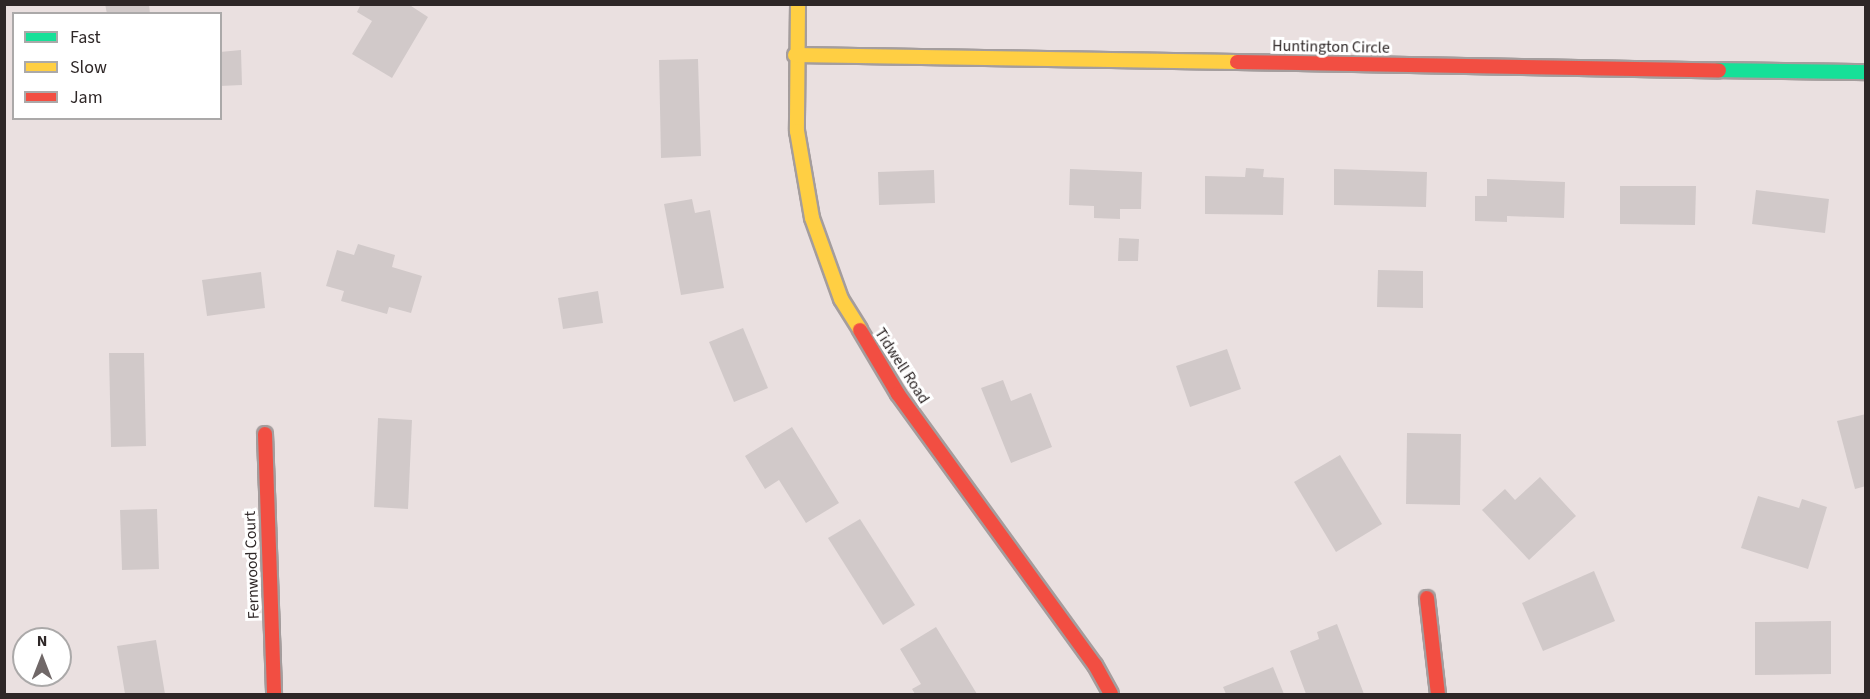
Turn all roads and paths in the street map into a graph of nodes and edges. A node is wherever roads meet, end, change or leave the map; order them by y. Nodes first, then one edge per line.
1 (798, 4) edge
2 (795, 55) junction
3 (1866, 72) edge
4 (265, 434) dead end
5 (1427, 598) dead end
6 (274, 694) edge
7 (1112, 694) edge
8 (1438, 694) edge

1 - 2 street, Tidwell Road
2 - 3 street, Huntington Circle
2 - 7 street, Tidwell Road
4 - 6 street, Fernwood Court
5 - 8 street

